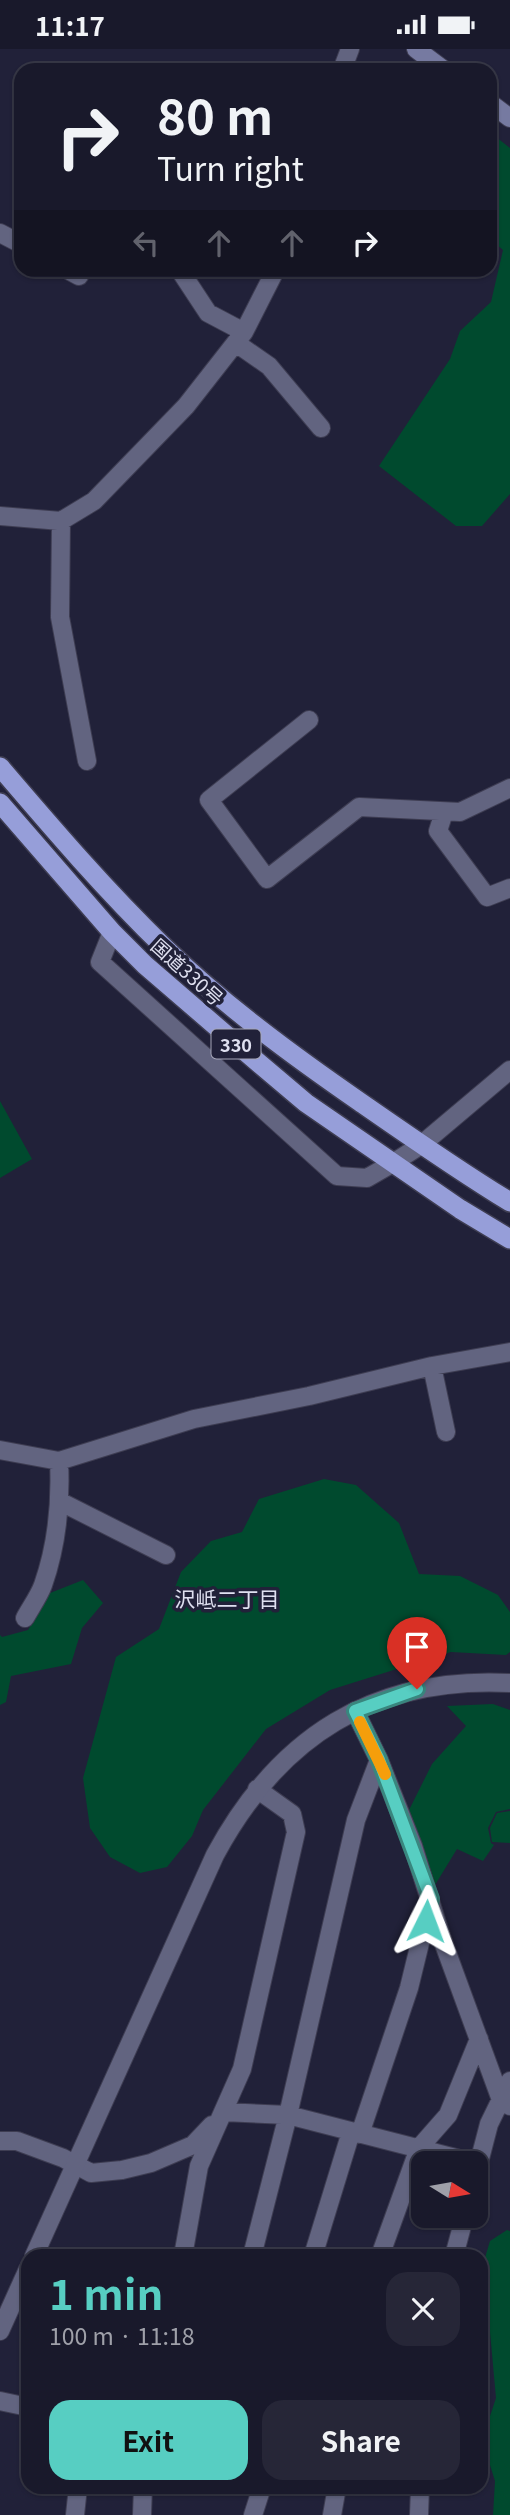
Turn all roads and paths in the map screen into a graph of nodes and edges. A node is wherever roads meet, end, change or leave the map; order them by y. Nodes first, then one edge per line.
1 (416, 49) edge
2 (435, 63) edge
3 (183, 277) edge
4 (272, 277) edge
5 (240, 337) junction
6 (321, 428) dead end
7 (0, 516) edge
8 (61, 521) junction
9 (309, 720) dead end
10 (87, 761) dead end
11 (0, 767) edge
12 (510, 788) edge
13 (0, 803) edge
14 (444, 812) junction
15 (510, 888) edge
16 (112, 932) junction
17 (510, 1070) edge
18 (421, 1145) junction
19 (393, 1163) junction
20 (510, 1202) edge
21 (510, 1239) edge
22 (510, 1352) edge
23 (432, 1366) junction
24 (446, 1431) dead end
25 (0, 1450) edge
26 (59, 1461) junction
27 (61, 1502) junction
28 (166, 1555) dead end
29 (25, 1618) dead end
30 (510, 1683) edge
31 (355, 1711) junction
32 (379, 1760) junction
33 (257, 1789) junction
34 (431, 1899) junction
35 (479, 2039) junction
36 (510, 2081) edge
37 (506, 2103) edge
38 (223, 2112) junction
39 (288, 2115) junction
40 (356, 2133) junction
41 (0, 2141) edge
42 (419, 2148) junction
43 (428, 2151) edge
44 (481, 2151) edge
45 (75, 2164) junction
46 (462, 2228) edge
47 (37, 2249) edge
48 (184, 2249) edge
49 (254, 2249) edge
50 (315, 2249) edge
51 (383, 2249) edge
52 (456, 2249) edge
53 (21, 2284) edge
54 (0, 2331) edge
55 (0, 2400) edge
56 (21, 2405) edge
57 (77, 2494) edge
58 (143, 2494) edge
59 (260, 2494) edge
60 (336, 2494) edge
61 (420, 2494) edge
62 (75, 2515) edge
63 (142, 2515) edge
64 (253, 2515) edge
65 (332, 2515) edge
66 (419, 2515) edge

1 - 2 main road
3 - 5 street
4 - 5 street
5 - 6 street
5 - 8 street
7 - 8 street
8 - 10 street
9 - 14 street
11 - 18 highway, 国道330号 / 330
12 - 14 street
13 - 16 highway, 国道330号 / 330
14 - 15 street
16 - 19 highway, 国道330号 / 330
16 - 19 street
17 - 18 street
18 - 19 street
18 - 20 highway, 国道330号 / 330
19 - 21 highway, 国道330号 / 330
22 - 23 street
23 - 24 street
23 - 26 street
25 - 26 street
26 - 27 street
27 - 28 street
27 - 29 street
30 - 31 street
31 - 32 street
31 - 33 street
32 - 34 street
32 - 39 street
33 - 38 street
33 - 45 street
34 - 35 street
34 - 40 street
35 - 37 street
35 - 42 street
36 - 37 street
37 - 44 street
38 - 39 street
38 - 45 street
38 - 48 street
39 - 40 street
39 - 49 street
40 - 42 street
40 - 50 street
41 - 45 street
42 - 43 street
42 - 51 street
45 - 47 street
46 - 52 street
53 - 54 street
55 - 56 street
57 - 62 street
58 - 63 street
59 - 64 street
60 - 65 street
61 - 66 street

